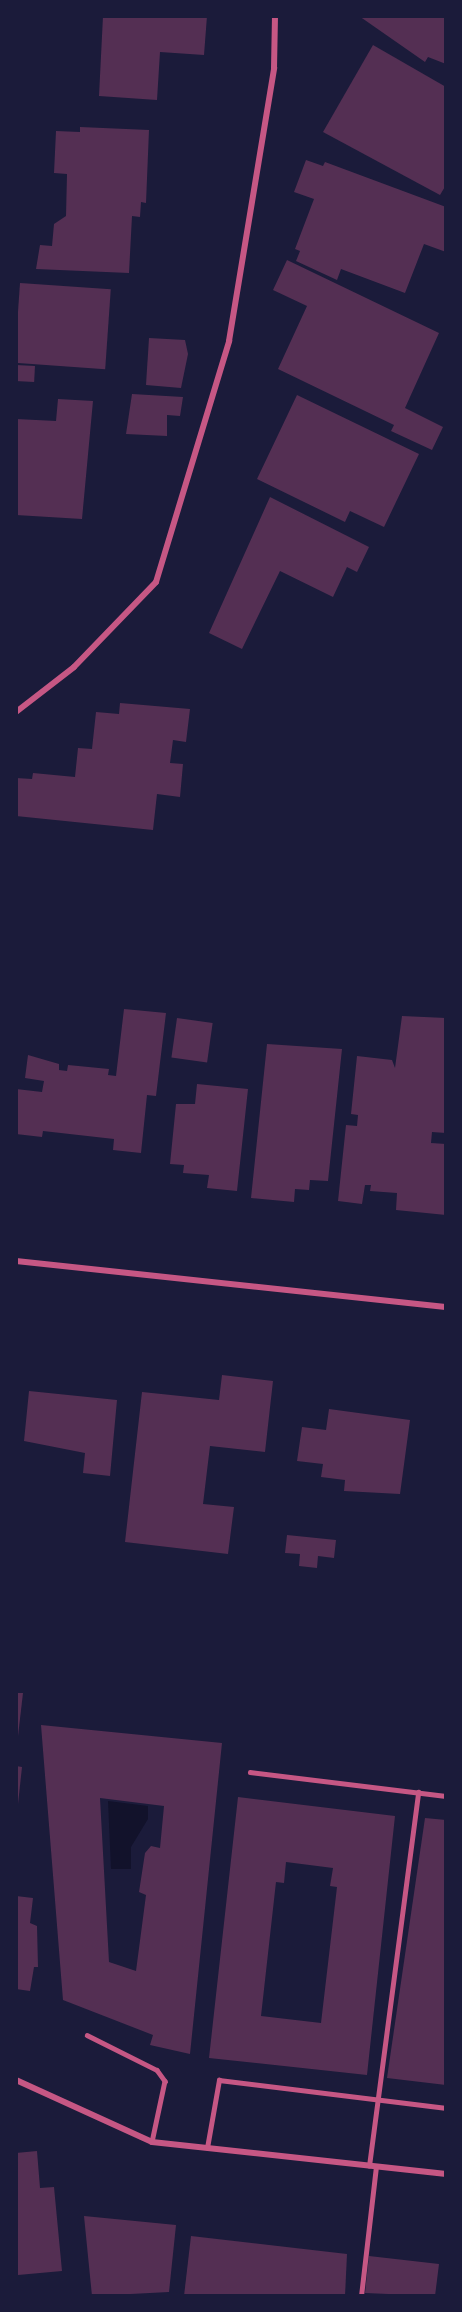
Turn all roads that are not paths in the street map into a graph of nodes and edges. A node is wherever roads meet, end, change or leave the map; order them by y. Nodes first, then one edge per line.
1 (275, 16) edge
2 (16, 712) edge
3 (16, 1261) edge
4 (446, 1307) edge
5 (250, 1772) dead end
6 (418, 1792) junction
7 (446, 1796) edge
8 (87, 2035) dead end
9 (16, 2080) edge
10 (378, 2098) junction
11 (446, 2109) edge
12 (152, 2142) junction
13 (207, 2148) junction
14 (372, 2166) junction
15 (446, 2174) edge
16 (361, 2295) edge

1 - 2 street
3 - 4 street
5 - 6 lane
6 - 7 lane
6 - 10 lane
8 - 12 lane
9 - 12 street
10 - 11 lane
10 - 13 lane
10 - 14 lane
12 - 13 street
13 - 14 street
14 - 15 street
14 - 16 lane

